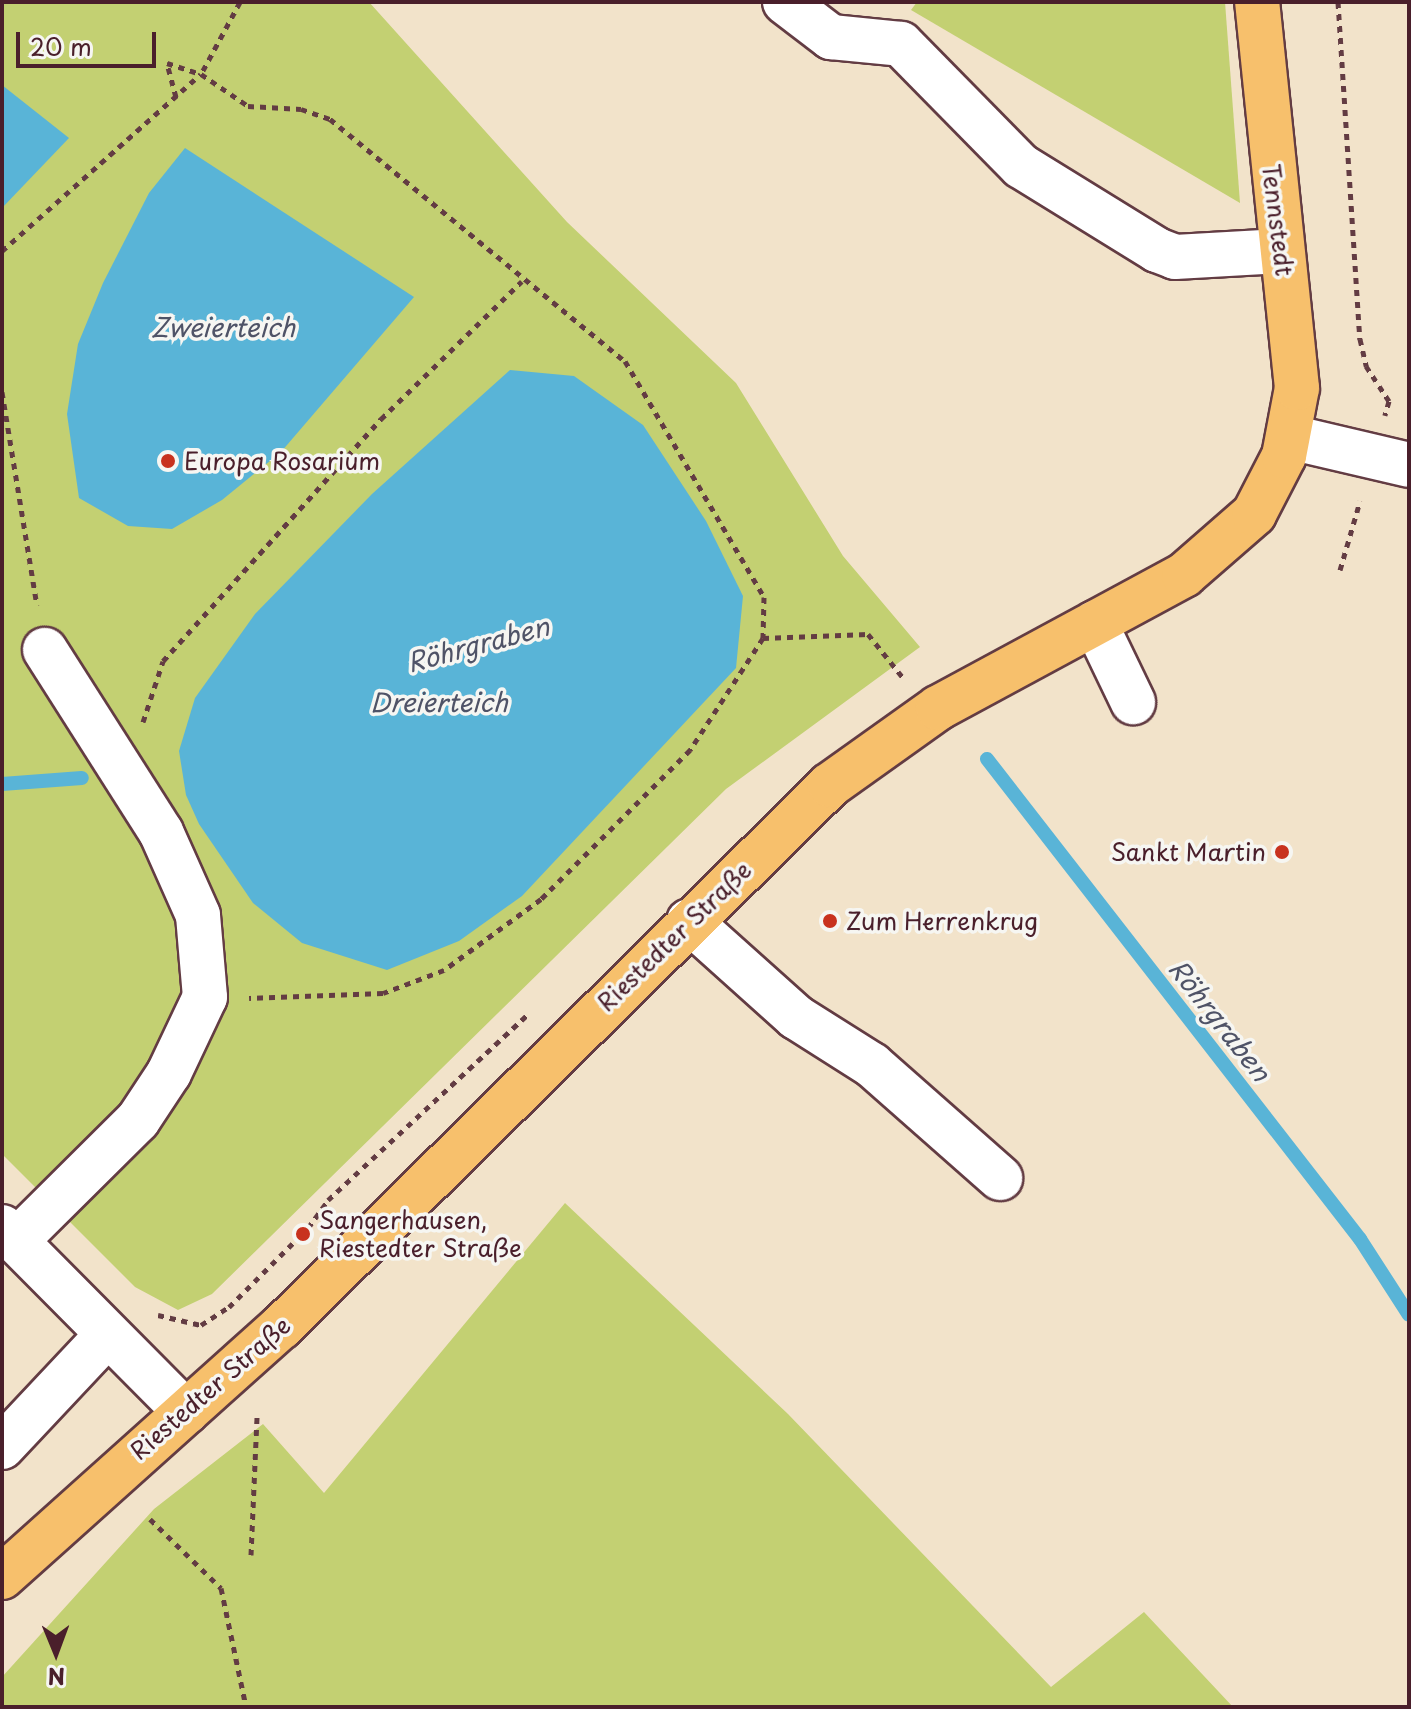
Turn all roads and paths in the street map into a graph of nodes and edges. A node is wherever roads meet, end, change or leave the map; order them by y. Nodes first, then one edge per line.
1 (240, 2) edge
2 (785, 2) edge
3 (1257, 2) edge
4 (1338, 2) edge
5 (201, 74) junction
6 (176, 97) junction
7 (2, 251) edge
8 (1281, 251) junction
9 (522, 281) junction
10 (2, 392) edge
11 (1290, 437) junction
12 (1391, 462) edge
13 (1340, 570) dead end
14 (1095, 623) junction
15 (763, 638) junction
16 (45, 650) joint
17 (903, 677) dead end
18 (1133, 702) dead end
19 (139, 734) dead end
20 (689, 921) junction
21 (205, 997) junction
22 (1000, 1178) dead end
23 (9, 1234) edge
24 (145, 1308) dead end
25 (107, 1335) junction
26 (264, 1343) junction
27 (186, 1412) junction
28 (257, 1417) dead end
29 (2, 1447) edge
30 (150, 1519) dead end
31 (251, 1555) dead end
32 (2, 1577) edge
33 (246, 1707) edge

1 - 5 path
2 - 8 street
3 - 8 main road, Tennstedt
4 - 12 path
5 - 6 path
5 - 6 path
5 - 9 path
6 - 7 path
8 - 11 main road, Tennstedt
9 - 15 path
9 - 19 path
10 - 16 path
11 - 12 street
11 - 14 main road, Riestedter Straße
12 - 13 path
14 - 18 street
14 - 20 main road, Riestedter Straße
15 - 17 path
15 - 21 path
16 - 21 street
20 - 22 street
20 - 26 main road, Riestedter Straße
21 - 23 street
23 - 25 street
24 - 26 path
25 - 27 street
25 - 29 street
26 - 27 main road, Riestedter Straße
27 - 32 main road, Riestedter Straße
28 - 31 path
30 - 33 path

